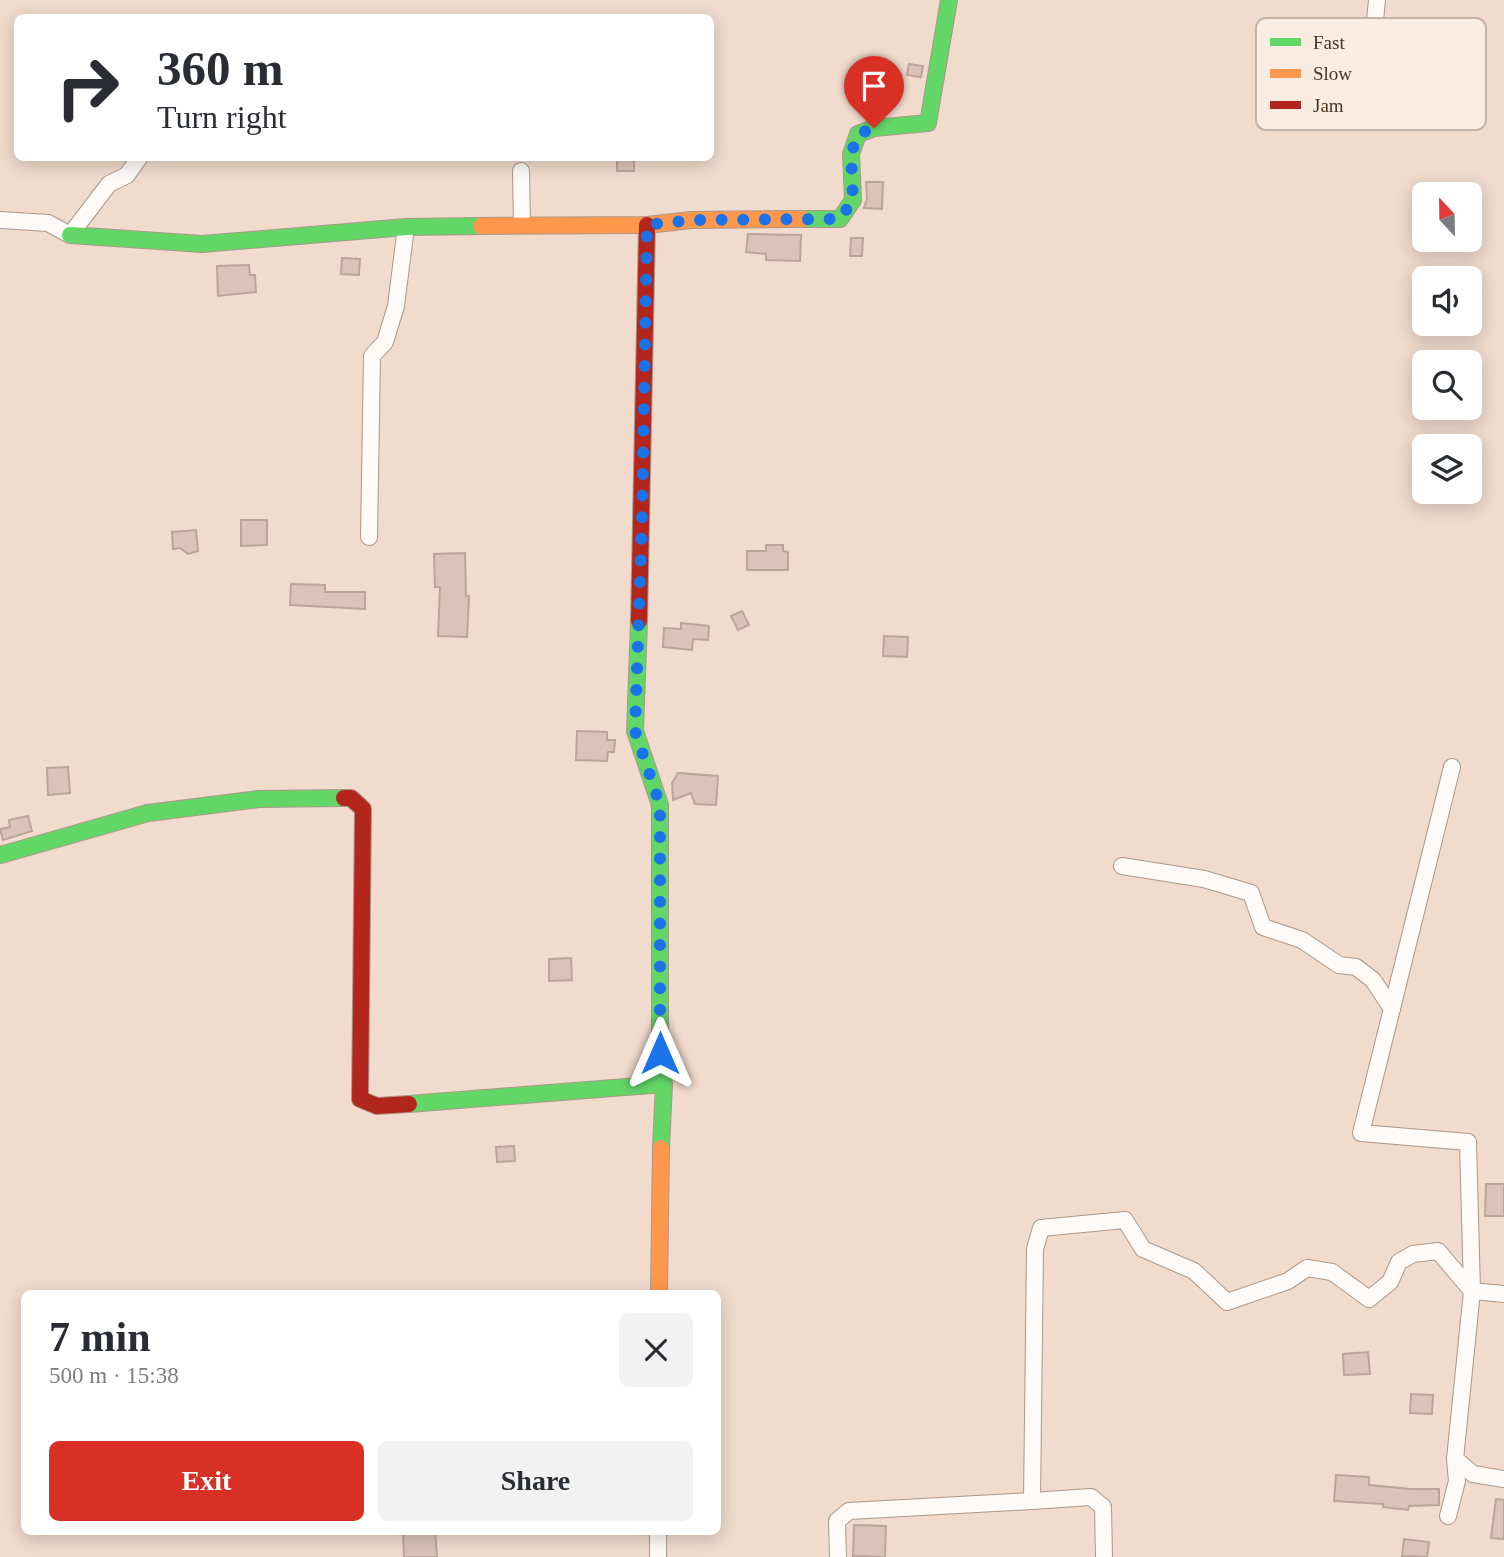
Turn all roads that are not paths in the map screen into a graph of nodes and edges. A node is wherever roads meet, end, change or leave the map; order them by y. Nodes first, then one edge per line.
1 (949, 0) edge
2 (1377, 0) edge
3 (1375, 18) edge
4 (137, 161) edge
5 (521, 171) dead end
6 (0, 220) edge
7 (522, 225) junction
8 (647, 225) junction
9 (406, 227) junction
10 (70, 235) junction
11 (369, 537) dead end
12 (1452, 767) dead end
13 (0, 855) edge
14 (1122, 866) dead end
15 (1392, 1009) junction
16 (664, 1084) junction
17 (659, 1290) edge
18 (1472, 1291) junction
19 (1504, 1294) edge
20 (1455, 1459) junction
21 (1504, 1479) edge
22 (1032, 1501) junction
23 (1448, 1516) dead end
24 (658, 1535) edge
25 (658, 1557) edge
26 (838, 1557) edge
27 (1104, 1557) edge

1 - 8 street
2 - 3 street
4 - 10 street
5 - 7 street
6 - 10 street
7 - 8 street
7 - 9 street
8 - 16 street
9 - 10 street
9 - 11 street
12 - 15 street
13 - 16 street
14 - 15 street
15 - 18 street
16 - 17 street
18 - 19 street
18 - 20 street
18 - 22 street
20 - 21 street
20 - 23 street
22 - 26 street
22 - 27 street
24 - 25 street

